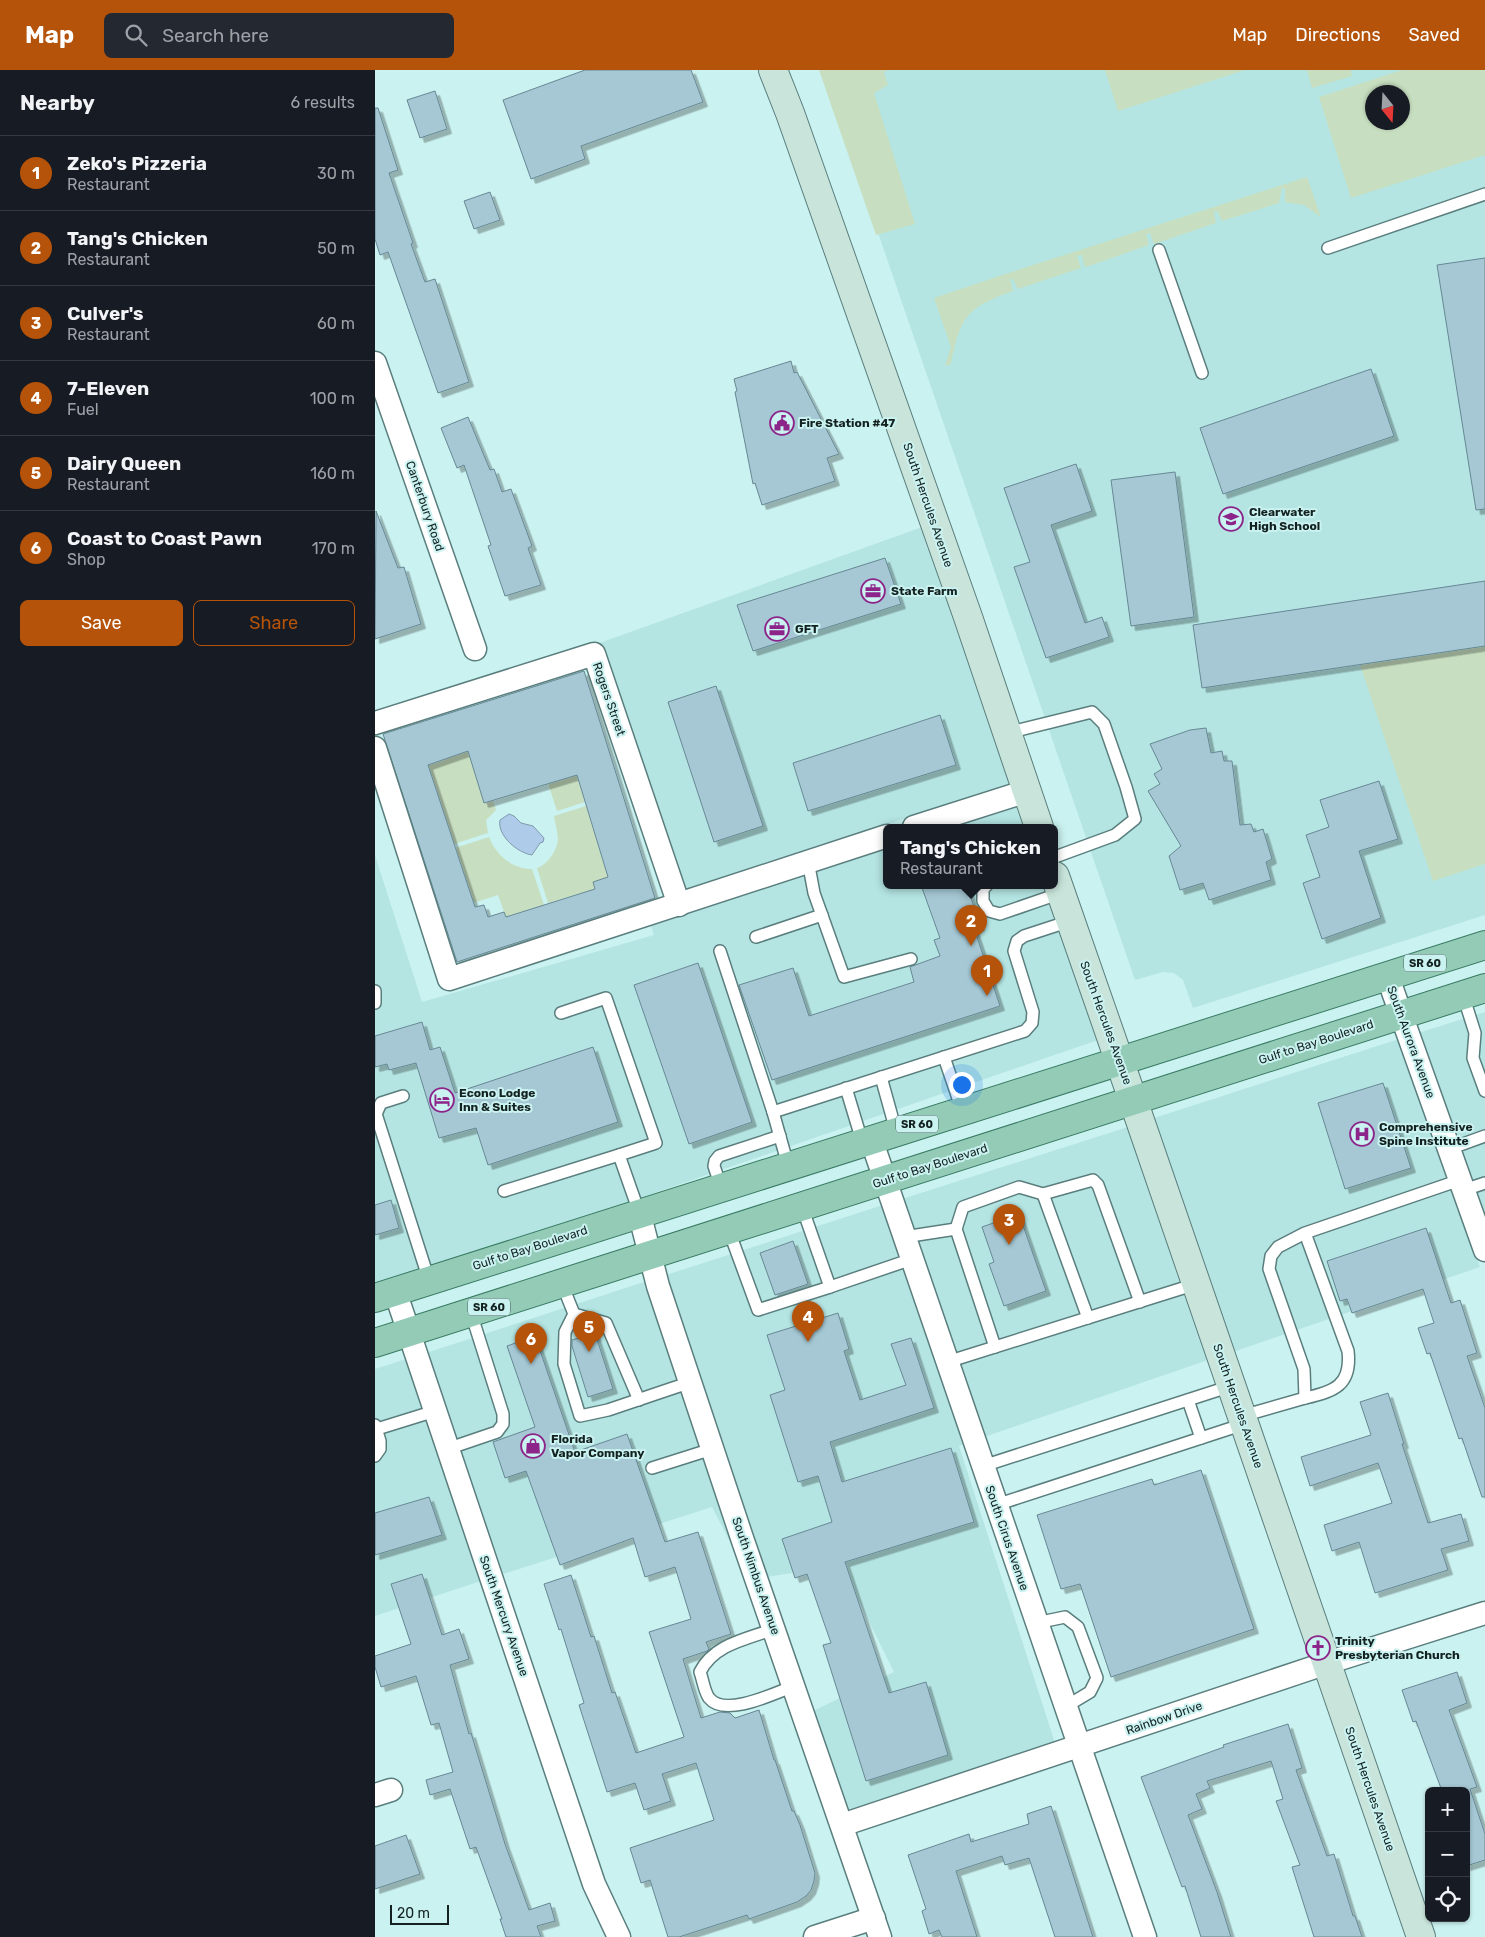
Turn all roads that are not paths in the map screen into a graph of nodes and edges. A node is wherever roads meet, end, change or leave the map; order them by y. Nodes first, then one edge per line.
1 (773, 70) edge
2 (1485, 194) edge
3 (1328, 248) dead end
4 (1159, 250) dead end
5 (375, 363) edge
6 (1202, 373) dead end
7 (475, 649) dead end
8 (375, 723) edge
9 (1007, 733) junction
10 (375, 748) edge
11 (1027, 791) junction
12 (923, 824) edge
13 (1038, 824) edge
14 (883, 837) edge
15 (1058, 856) edge
16 (808, 861) junction
17 (1058, 885) edge
18 (983, 889) edge
19 (1050, 889) edge
20 (679, 904) junction
21 (822, 916) junction
22 (1070, 921) junction
23 (756, 937) dead end
24 (1485, 945) edge
25 (721, 951) dead end
26 (911, 959) dead end
27 (1387, 975) junction
28 (375, 991) edge
29 (1474, 992) edge
30 (375, 1003) edge
31 (561, 1013) dead end
32 (1401, 1015) junction
33 (1475, 1033) junction
34 (1485, 1041) edge
35 (944, 1057) junction
36 (1119, 1060) junction
37 (881, 1077) junction
38 (846, 1088) junction
39 (1485, 1092) edge
40 (403, 1096) dead end
41 (1133, 1100) junction
42 (962, 1110) junction
43 (773, 1112) junction
44 (780, 1136) junction
45 (1485, 1136) edge
46 (877, 1137) junction
47 (1449, 1149) junction
48 (619, 1155) junction
49 (788, 1165) junction
50 (885, 1180) junction
51 (1485, 1183) edge
52 (1462, 1185) junction
53 (721, 1187) junction
54 (504, 1191) dead end
55 (1043, 1194) junction
56 (802, 1207) junction
57 (639, 1212) junction
58 (956, 1230) junction
59 (729, 1231) junction
60 (1305, 1233) junction
61 (904, 1237) junction
62 (1485, 1250) edge
63 (651, 1254) junction
64 (912, 1259) junction
65 (429, 1280) junction
66 (562, 1284) junction
67 (1196, 1284) junction
68 (829, 1287) junction
69 (385, 1294) edge
70 (1140, 1302) junction
71 (471, 1313) junction
72 (574, 1314) junction
73 (1087, 1318) junction
74 (408, 1333) junction
75 (375, 1344) edge
76 (995, 1347) junction
77 (947, 1362) junction
78 (691, 1382) junction
79 (1231, 1386) junction
80 (1305, 1398) junction
81 (639, 1400) junction
82 (1189, 1400) junction
83 (435, 1411) junction
84 (1243, 1420) junction
85 (376, 1427) edge
86 (1201, 1438) junction
87 (447, 1448) junction
88 (713, 1449) junction
89 (375, 1456) edge
90 (983, 1466) junction
91 (652, 1468) dead end
92 (996, 1505) junction
93 (1485, 1613) edge
94 (1036, 1623) junction
95 (774, 1629) junction
96 (1327, 1663) junction
97 (794, 1686) junction
98 (1065, 1707) junction
99 (1079, 1747) junction
100 (842, 1825) junction
101 (877, 1928) edge
102 (619, 1937) edge
103 (815, 1937) edge
104 (1145, 1937) edge
105 (1421, 1937) edge

1 - 9 street, South Hercules Avenue
2 - 3 lane
4 - 6 lane
5 - 7 street, Canterbury Road
8 - 20 street, Rogers Street
9 - 11 street, South Hercules Avenue
9 - 15 lane
10 - 20 street
11 - 12 street
11 - 13 street, South Hercules Avenue
14 - 16 street
16 - 20 street
16 - 21 lane
17 - 22 street, South Hercules Avenue
18 - 19 lane
21 - 23 lane
21 - 26 lane
22 - 35 lane
22 - 36 street, South Hercules Avenue
24 - 27 main road, Gulf to Bay Boulevard / SR 60
25 - 43 lane
27 - 32 street, South Aurora Avenue
27 - 36 main road, Gulf to Bay Boulevard / SR 60
28 - 30 lane
29 - 32 main road, Gulf to Bay Boulevard / SR 60
29 - 33 lane
31 - 48 lane
32 - 41 main road, Gulf to Bay Boulevard / SR 60
32 - 47 street, South Aurora Avenue
33 - 34 lane
33 - 39 lane
35 - 37 lane
35 - 42 lane
36 - 41 street, South Hercules Avenue
36 - 42 main road, Gulf to Bay Boulevard / SR 60
37 - 38 lane
37 - 46 lane
38 - 43 lane
38 - 46 lane
40 - 65 lane
41 - 50 main road, Gulf to Bay Boulevard / SR 60
41 - 67 street, South Hercules Avenue
42 - 46 main road, Gulf to Bay Boulevard / SR 60
43 - 44 lane
44 - 49 lane
44 - 53 lane
45 - 47 lane
46 - 49 main road, Gulf to Bay Boulevard / SR 60
46 - 50 street, South Cirus Avenue
47 - 52 street, South Aurora Avenue
48 - 54 lane
48 - 57 lane
49 - 53 main road, Gulf to Bay Boulevard / SR 60
50 - 56 main road, Gulf to Bay Boulevard / SR 60
50 - 61 street, South Cirus Avenue
51 - 52 lane
52 - 60 lane
52 - 62 street, South Aurora Avenue
53 - 57 main road, Gulf to Bay Boulevard / SR 60
55 - 58 lane
55 - 70 lane
55 - 73 lane
56 - 59 main road, Gulf to Bay Boulevard / SR 60
56 - 68 lane
57 - 63 street, South Nimbus Avenue
57 - 65 main road, Gulf to Bay Boulevard / SR 60
58 - 61 lane
58 - 76 lane
59 - 63 main road, Gulf to Bay Boulevard / SR 60
59 - 68 lane
60 - 80 lane
60 - 80 lane
61 - 64 street, South Cirus Avenue
63 - 66 main road, Gulf to Bay Boulevard / SR 60
63 - 78 street, South Nimbus Avenue
64 - 68 lane
64 - 77 street, South Cirus Avenue
65 - 69 main road, Gulf to Bay Boulevard / SR 60
66 - 71 main road, Gulf to Bay Boulevard / SR 60
66 - 72 lane
67 - 70 lane
67 - 79 street, South Hercules Avenue
69 - 74 street, South Mercury Avenue
70 - 73 lane
71 - 74 main road, Gulf to Bay Boulevard / SR 60
71 - 87 lane
72 - 81 lane
72 - 81 lane
73 - 76 lane
74 - 75 main road, Gulf to Bay Boulevard / SR 60
74 - 83 street, South Mercury Avenue
76 - 77 lane
77 - 90 street, South Cirus Avenue
78 - 81 lane
78 - 88 street, South Nimbus Avenue
79 - 82 lane
79 - 84 street, South Hercules Avenue
80 - 84 lane
82 - 86 lane
82 - 90 lane
83 - 85 lane
83 - 87 street, South Mercury Avenue
84 - 86 lane
84 - 96 street, South Hercules Avenue
85 - 89 lane
86 - 92 lane
87 - 102 street, South Mercury Avenue
88 - 91 lane
88 - 95 street, South Nimbus Avenue
90 - 92 street, South Cirus Avenue
92 - 94 street, South Cirus Avenue
93 - 96 street, Rainbow Drive
94 - 98 street, South Cirus Avenue
94 - 98 lane
95 - 97 street, South Nimbus Avenue
95 - 97 lane
96 - 99 street, Rainbow Drive
96 - 105 street, South Hercules Avenue
97 - 100 street, South Nimbus Avenue
98 - 99 street, South Cirus Avenue
99 - 100 street, Rainbow Drive
99 - 104 street, South Cirus Avenue
100 - 101 street, South Nimbus Avenue
101 - 103 street

